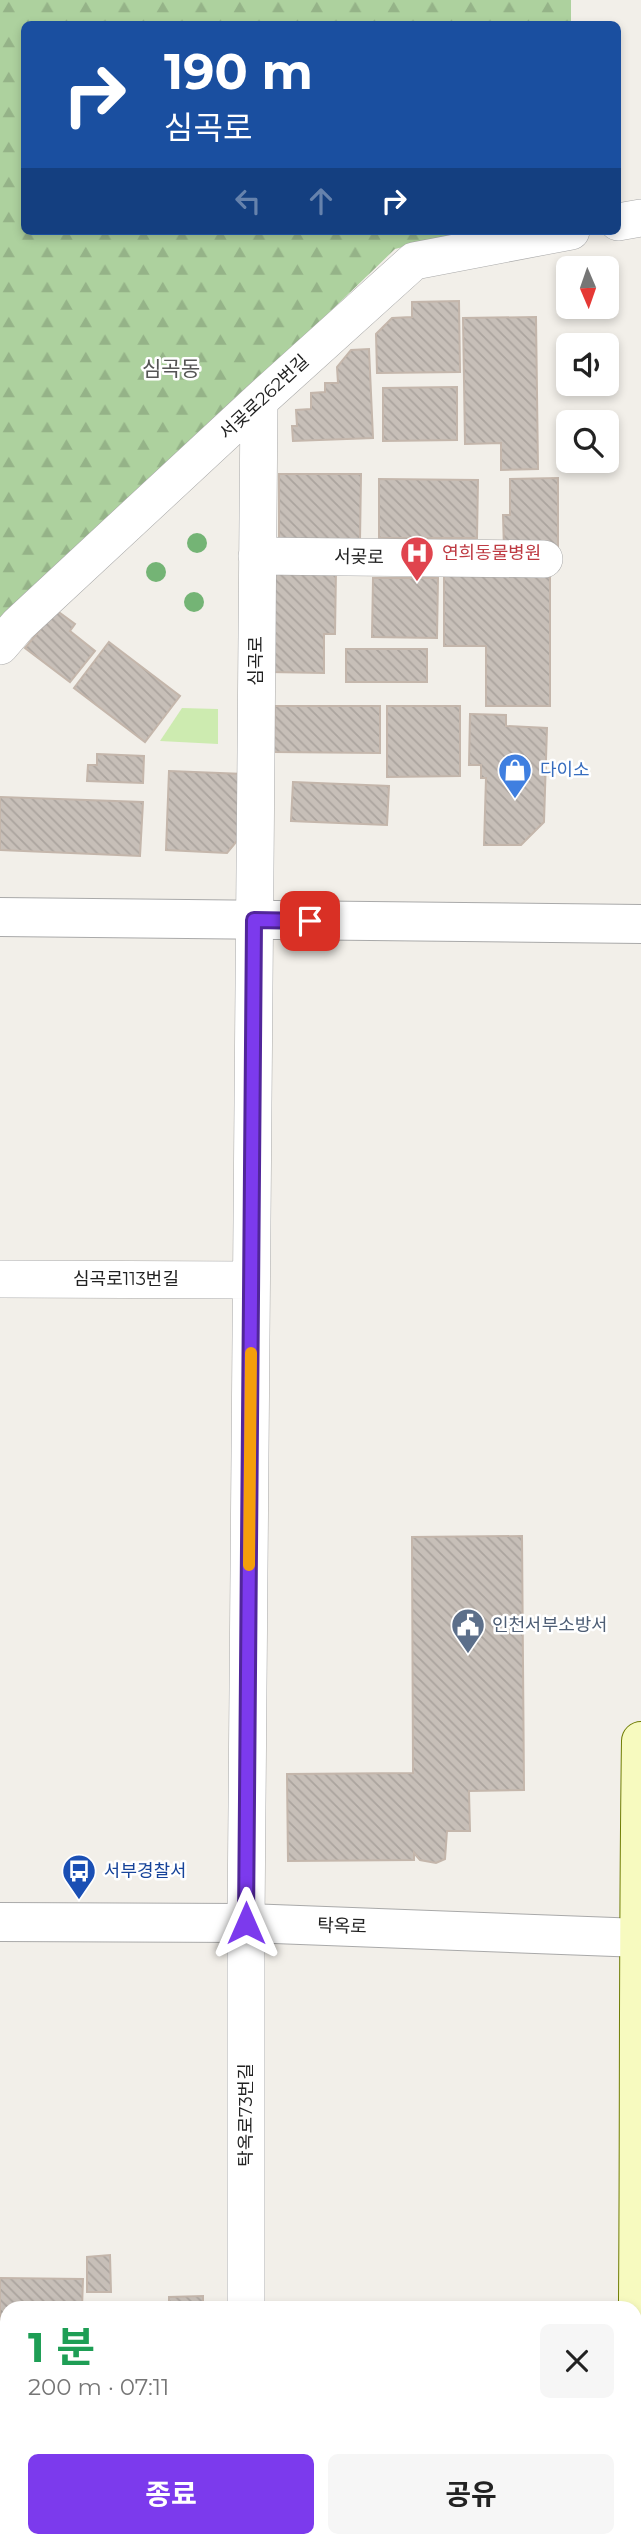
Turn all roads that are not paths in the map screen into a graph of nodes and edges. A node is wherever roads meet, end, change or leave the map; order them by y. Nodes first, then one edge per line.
1 (641, 218) edge
2 (621, 221) edge
3 (550, 235) edge
4 (259, 401) junction
5 (257, 556) junction
6 (544, 559) dead end
7 (0, 646) edge
8 (0, 917) edge
9 (254, 920) junction
10 (641, 925) edge
11 (0, 1279) edge
12 (251, 1280) junction
13 (641, 1741) edge
14 (0, 1922) edge
15 (246, 1923) junction
16 (640, 1938) edge
17 (246, 2301) edge
18 (640, 2301) edge

1 - 2 street
3 - 4 street, 서곶로262번길
4 - 5 street, 심곡로
4 - 7 street, 서곶로262번길
5 - 6 street, 서곶로
5 - 9 street, 심곡로
8 - 9 street
9 - 10 street
9 - 12 street, 심곡로
11 - 12 street, 심곡로113번길
12 - 15 street, 탁옥로73번길
13 - 16 main road
14 - 15 street, 탁옥로
15 - 16 street, 탁옥로
15 - 17 street, 탁옥로73번길
16 - 18 main road

